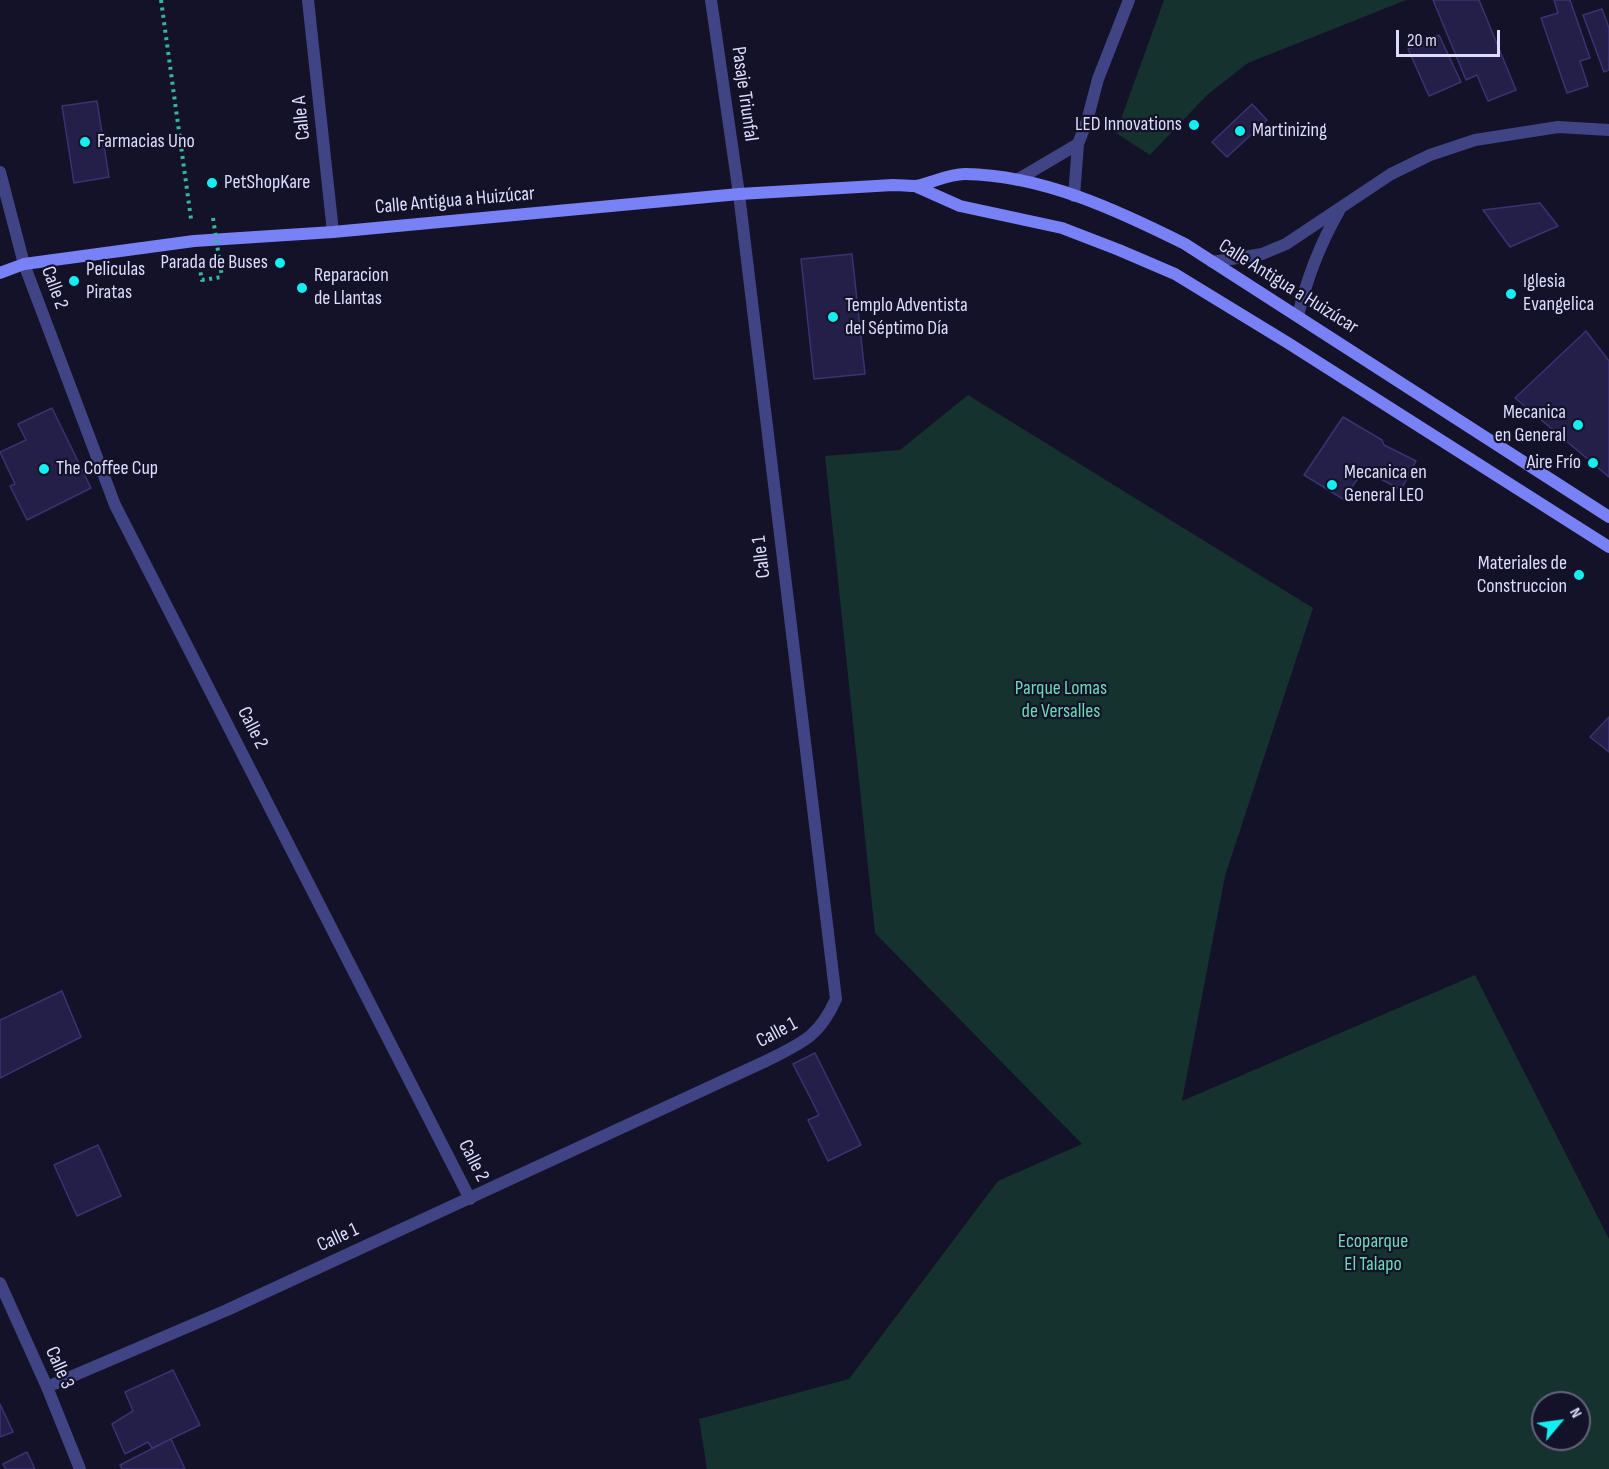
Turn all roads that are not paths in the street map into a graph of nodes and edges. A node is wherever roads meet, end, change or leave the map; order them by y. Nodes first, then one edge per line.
1 (308, 0) edge
2 (711, 0) edge
3 (1129, 0) edge
4 (1609, 130) edge
5 (1078, 144) junction
6 (0, 172) edge
7 (1017, 180) junction
8 (915, 186) junction
9 (739, 194) junction
10 (1074, 195) junction
11 (1339, 210) junction
12 (333, 232) junction
13 (1212, 262) junction
14 (24, 264) junction
15 (0, 273) edge
16 (1298, 316) junction
17 (1609, 517) edge
18 (1609, 547) edge
19 (470, 1199) junction
20 (0, 1283) edge
21 (47, 1387) junction
22 (80, 1469) edge

1 - 12 street, Calle A
2 - 9 street, Pasaje Triunfal
3 - 5 street
4 - 11 street
5 - 7 street
5 - 10 street
6 - 14 street, Calle 2
7 - 8 main road, Calle Antigua a Huizúcar
7 - 10 main road, Calle Antigua a Huizúcar
8 - 9 main road, Calle Antigua a Huizúcar
8 - 18 main road, Calle Antigua a Huizúcar
9 - 12 main road, Calle Antigua a Huizúcar
9 - 19 street, Calle 1
10 - 13 main road, Calle Antigua a Huizúcar
11 - 13 street
11 - 16 street
12 - 14 main road, Calle Antigua a Huizúcar
13 - 16 main road, Calle Antigua a Huizúcar
14 - 15 main road, Calle Antigua a Huizúcar
14 - 19 street, Calle 2
16 - 17 main road, Calle Antigua a Huizúcar
19 - 21 street, Calle 1
20 - 21 street, Calle 3
21 - 22 street, Calle 3

